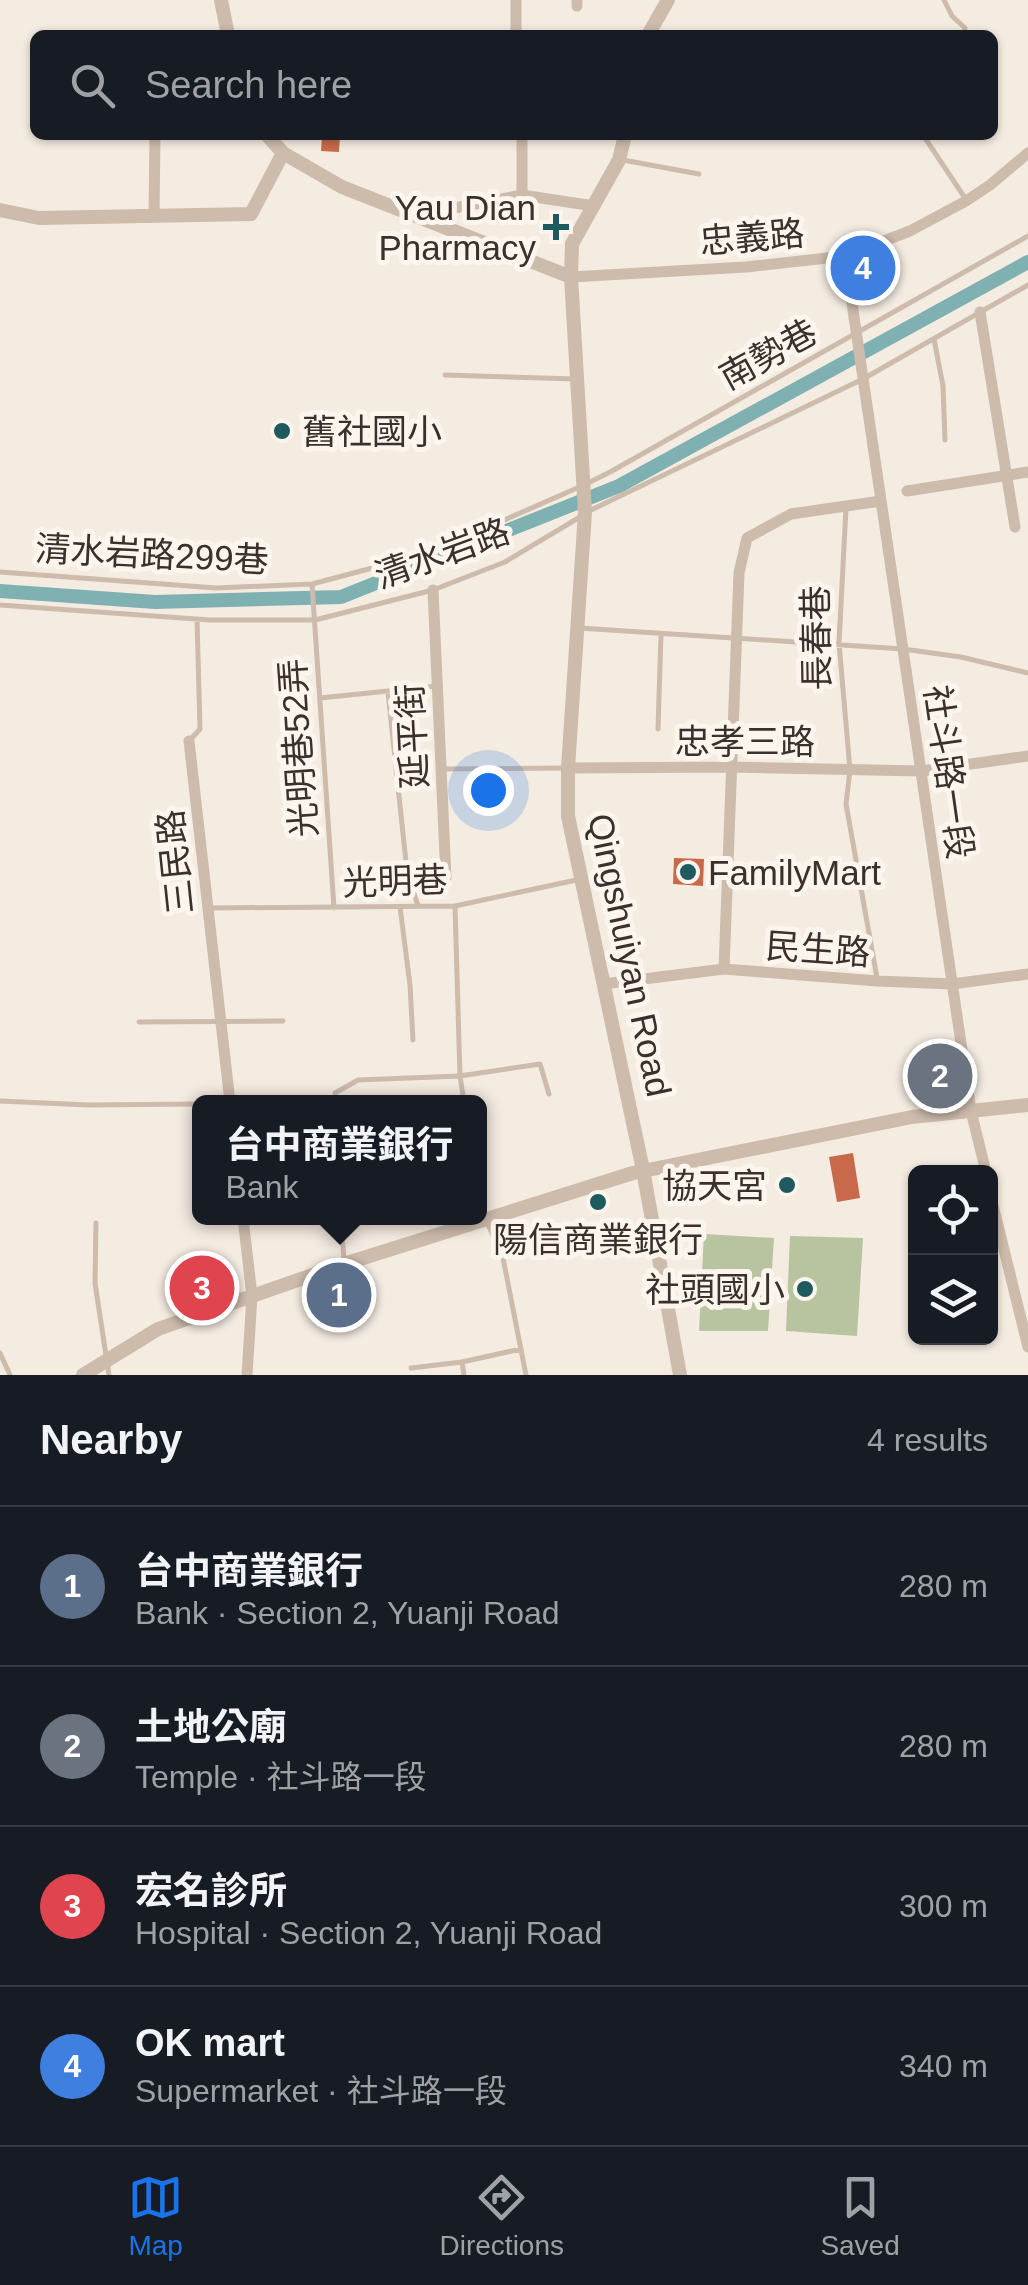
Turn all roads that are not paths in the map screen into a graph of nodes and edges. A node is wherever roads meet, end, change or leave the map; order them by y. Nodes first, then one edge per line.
1 (221, 0) edge
2 (516, 0) edge
3 (668, 0) edge
4 (944, 0) edge
5 (227, 30) edge
6 (516, 30) edge
7 (651, 30) edge
8 (964, 30) edge
9 (154, 140) edge
10 (271, 140) edge
11 (522, 140) edge
12 (624, 140) edge
13 (926, 140) edge
14 (1028, 152) edge
15 (283, 154) junction
16 (619, 160) junction
17 (698, 174) dead end
18 (522, 195) junction
19 (966, 201) junction
20 (594, 206) junction
21 (0, 210) edge
22 (154, 216) junction
23 (427, 220) junction
24 (1028, 236) edge
25 (845, 256) junction
26 (571, 278) junction
27 (1028, 285) edge
28 (980, 312) junction
29 (856, 333) junction
30 (934, 339) junction
31 (444, 375) dead end
32 (578, 379) junction
33 (863, 379) junction
34 (945, 440) dead end
35 (1028, 472) edge
36 (1006, 474) junction
37 (584, 486) junction
38 (907, 492) dead end
39 (881, 501) junction
40 (846, 506) junction
41 (586, 512) junction
42 (1014, 528) dead end
43 (0, 572) edge
44 (312, 585) junction
45 (432, 590) junction
46 (0, 605) edge
47 (197, 619) junction
48 (314, 620) junction
49 (578, 628) junction
50 (661, 634) junction
51 (737, 639) junction
52 (840, 645) junction
53 (903, 649) junction
54 (1028, 672) edge
55 (437, 686) junction
56 (388, 692) junction
57 (320, 698) junction
58 (658, 729) dead end
59 (189, 741) joint
60 (1028, 756) edge
61 (732, 767) junction
62 (568, 768) junction
63 (441, 769) junction
64 (850, 770) junction
65 (921, 771) junction
66 (446, 878) joint
67 (581, 879) junction
68 (412, 887) junction
69 (418, 906) junction
70 (455, 906) junction
71 (400, 907) junction
72 (207, 908) junction
73 (334, 908) junction
74 (724, 969) junction
75 (1028, 974) edge
76 (878, 981) junction
77 (603, 984) junction
78 (952, 984) junction
79 (220, 1021) junction
80 (283, 1021) dead end
81 (138, 1022) dead end
82 (413, 1040) dead end
83 (460, 1076) junction
84 (549, 1094) dead end
85 (229, 1095) edge
86 (335, 1095) edge
87 (463, 1095) edge
88 (0, 1101) edge
89 (192, 1104) edge
90 (1028, 1106) edge
91 (971, 1111) junction
92 (984, 1165) edge
93 (643, 1170) junction
94 (487, 1220) edge
95 (487, 1222) edge
96 (96, 1223) dead end
97 (244, 1225) edge
98 (341, 1225) edge
99 (470, 1225) edge
100 (998, 1225) edge
101 (344, 1264) junction
102 (252, 1296) junction
103 (1028, 1347) edge
104 (521, 1349) junction
105 (0, 1353) edge
106 (462, 1362) junction
107 (108, 1368) edge
108 (411, 1368) dead end
109 (10, 1375) edge
110 (84, 1375) edge
111 (247, 1375) edge
112 (464, 1375) edge
113 (526, 1375) edge
114 (680, 1375) edge

1 - 5 street
2 - 6 street
3 - 7 street
4 - 8 lane
9 - 22 street
10 - 15 street
11 - 18 street
12 - 16 street
13 - 19 lane
14 - 19 street, 忠義路
15 - 22 street
15 - 23 street
16 - 17 lane
16 - 20 street
18 - 20 street
18 - 23 street
19 - 25 street, 忠義路
20 - 26 street
21 - 22 street
23 - 26 street
24 - 29 lane, 南勢巷
25 - 26 street, 忠義路
25 - 29 street
26 - 32 street
27 - 28 lane
28 - 30 lane, 清水岩路
28 - 36 street
29 - 33 street, 社斗路一段
29 - 37 lane, 南勢巷
30 - 33 lane, 清水岩路
30 - 34 lane
31 - 32 lane
32 - 37 street
33 - 39 street, 社斗路一段
33 - 41 lane, 清水岩路
35 - 36 street
36 - 38 street
36 - 42 street
37 - 41 street, Qingshuiyan Road
37 - 44 lane, 清水岩路299巷
39 - 40 street
39 - 53 street, 社斗路一段
40 - 51 street
40 - 52 lane, 長春巷
41 - 45 lane, 清水岩路
41 - 49 street, Qingshuiyan Road
43 - 44 lane, 清水岩路299巷
44 - 48 lane, 光明巷52弄
45 - 48 lane, 清水岩路
45 - 55 street, 延平街
46 - 47 lane, 清水岩路
47 - 48 lane, 清水岩路
47 - 59 lane, 三民路
48 - 57 lane, 光明巷52弄
49 - 50 lane
49 - 62 street, Qingshuiyan Road
50 - 51 lane
50 - 58 lane
51 - 52 lane
51 - 61 street
52 - 53 lane
52 - 64 lane, 長春巷
53 - 54 lane
53 - 65 street, 社斗路一段
55 - 56 lane
55 - 63 street, 延平街
56 - 57 lane
56 - 68 lane
57 - 73 lane, 光明巷52弄
59 - 72 street, 三民路
60 - 65 street, 忠孝三路
61 - 62 street, 忠孝三路
61 - 64 street, 忠孝三路
61 - 74 street
62 - 63 lane
62 - 67 street, Qingshuiyan Road
63 - 66 street, 延平街
64 - 65 street, 忠孝三路
64 - 76 lane, 長春巷
65 - 78 street, 社斗路一段
66 - 68 lane
67 - 70 lane, 光明巷
67 - 77 street, Qingshuiyan Road
68 - 69 lane
69 - 70 lane, 光明巷
69 - 71 lane, 光明巷
70 - 83 lane
71 - 73 lane, 光明巷
71 - 82 lane
72 - 73 lane, 光明巷
72 - 79 street, 三民路
74 - 76 street, 民生路
74 - 77 street, 民生路
75 - 78 street, 民生路
76 - 78 street, 民生路
77 - 93 street, Qingshuiyan Road
78 - 91 street, 社斗路一段
79 - 80 lane
79 - 81 lane
79 - 85 street, 三民路
83 - 84 lane
83 - 86 lane
83 - 87 lane
88 - 89 lane
90 - 91 street
91 - 92 street, 社斗路一段
91 - 93 street
93 - 94 street
93 - 114 street, Qingshuiyan Road
95 - 104 lane
96 - 107 lane
97 - 102 street
98 - 101 lane
99 - 101 street
100 - 103 street
101 - 102 street
102 - 107 street
102 - 111 street
104 - 106 lane
104 - 113 lane
105 - 109 lane
106 - 108 lane
106 - 112 lane
107 - 110 street

